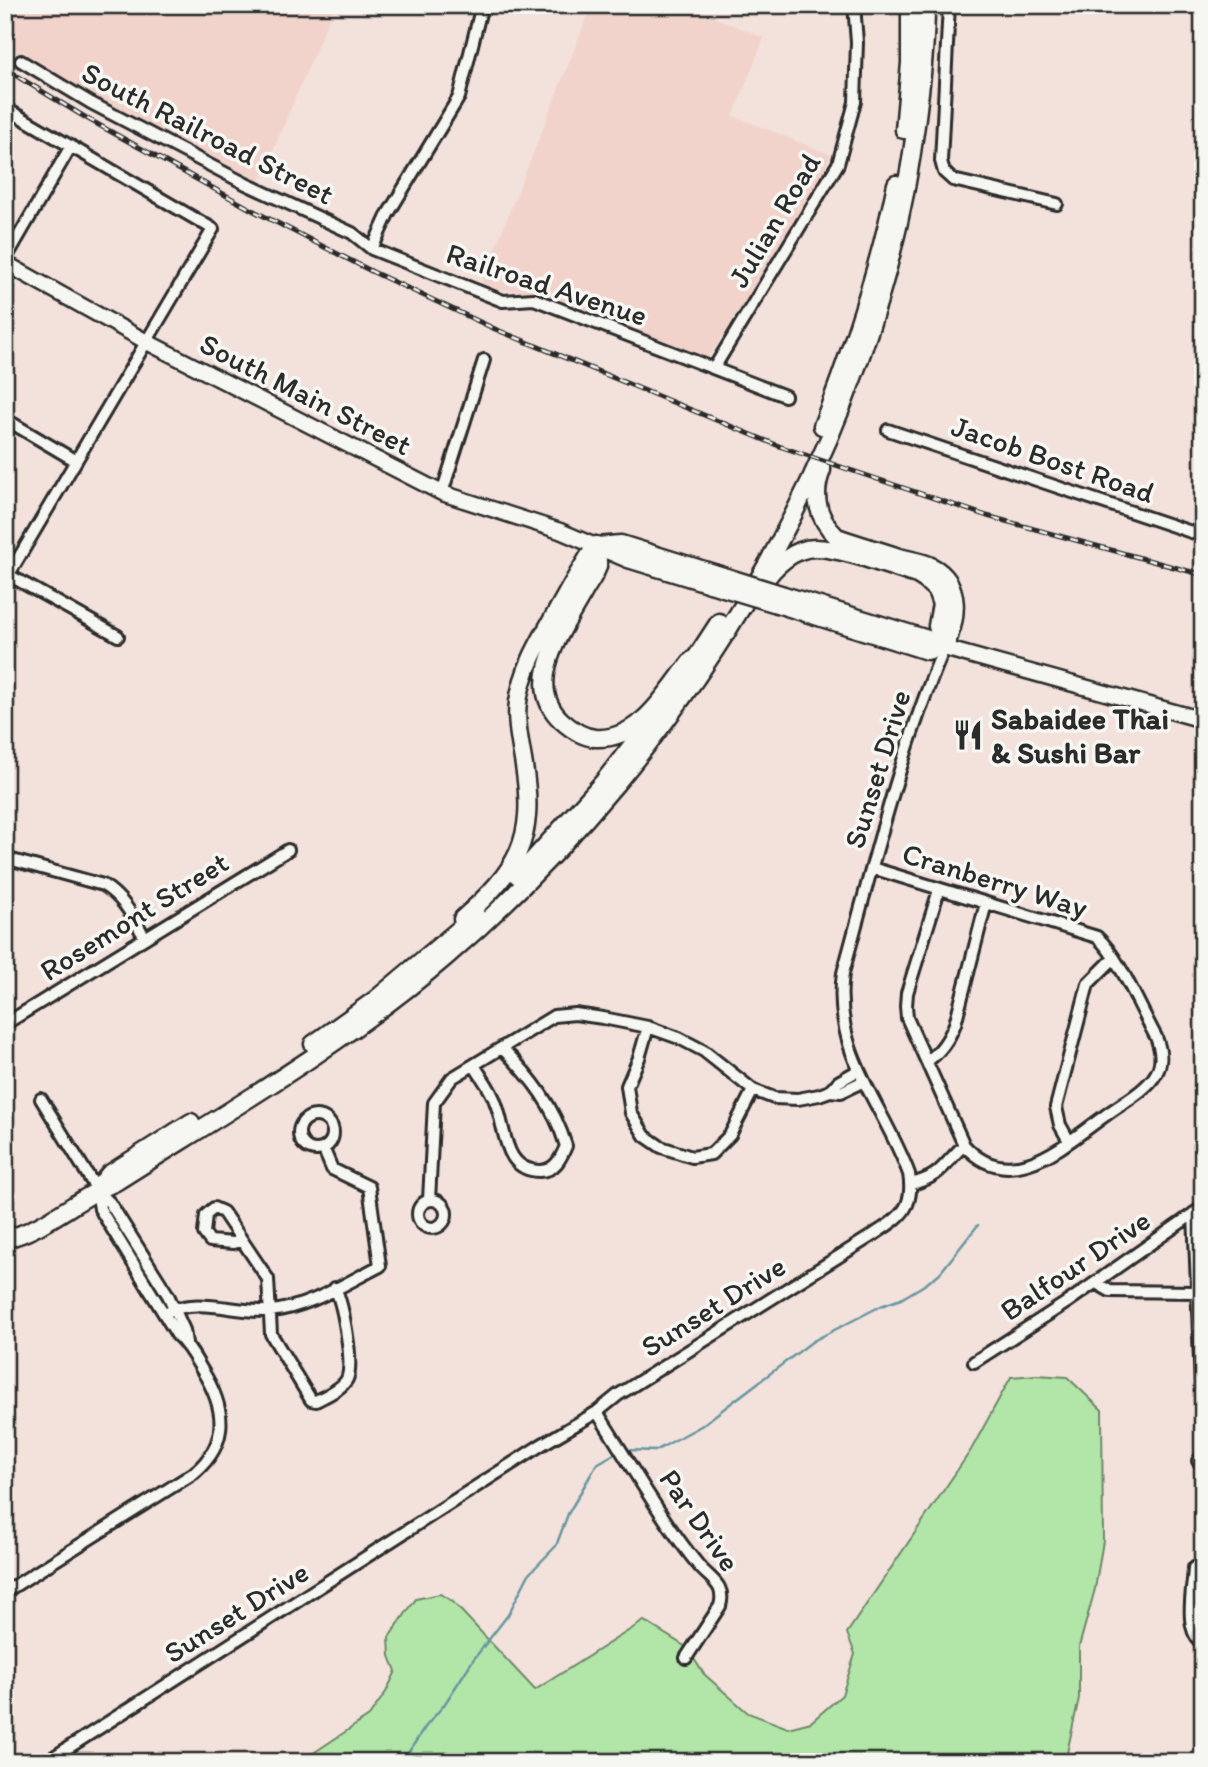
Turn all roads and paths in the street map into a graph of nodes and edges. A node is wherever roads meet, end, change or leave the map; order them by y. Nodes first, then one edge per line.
1 (482, 5) edge
2 (854, 5) edge
3 (910, 5) edge
4 (926, 5) edge
5 (949, 5) edge
6 (21, 61) dead end
7 (5, 108) edge
8 (71, 146) junction
9 (1057, 204) dead end
10 (372, 249) junction
11 (5, 261) edge
12 (147, 342) junction
13 (863, 349) junction
14 (484, 360) dead end
15 (714, 368) junction
16 (785, 396) dead end
17 (5, 419) edge
18 (888, 430) dead end
19 (76, 461) junction
20 (442, 493) junction
21 (1203, 536) edge
22 (596, 545) junction
23 (6, 576) edge
24 (118, 636) dead end
25 (709, 648) junction
26 (944, 649) junction
27 (1203, 720) edge
28 (288, 850) dead end
29 (5, 858) edge
30 (872, 868) junction
31 (939, 890) junction
32 (986, 903) junction
33 (145, 938) junction
34 (1114, 958) junction
35 (5, 1024) edge
36 (648, 1027) junction
37 (502, 1049) junction
38 (297, 1055) junction
39 (927, 1061) junction
40 (474, 1065) junction
41 (859, 1070) junction
42 (864, 1081) junction
43 (753, 1090) junction
44 (830, 1091) junction
45 (41, 1099) dead end
46 (1069, 1141) junction
47 (964, 1145) junction
48 (324, 1150) dead end
49 (911, 1184) junction
50 (97, 1190) junction
51 (429, 1200) dead end
52 (1198, 1210) edge
53 (13, 1237) edge
54 (241, 1241) dead end
55 (5, 1253) edge
56 (1096, 1283) junction
57 (335, 1288) junction
58 (1197, 1292) junction
59 (168, 1311) junction
60 (270, 1311) junction
61 (974, 1362) dead end
62 (1202, 1409) edge
63 (597, 1412) junction
64 (1194, 1568) dead end
65 (5, 1592) edge
66 (1203, 1644) edge
67 (686, 1658) dead end
68 (46, 1762) edge

1 - 10 street
2 - 15 street, Julian Road
3 - 25 highway
4 - 13 highway
5 - 9 street
6 - 10 street, South Railroad Street
7 - 8 street
8 - 11 street
8 - 12 street
10 - 15 street, Railroad Avenue
11 - 12 main road, South Main Street
12 - 19 street
12 - 20 main road, South Main Street
13 - 25 highway
13 - 26 highway
14 - 20 street
15 - 16 street, Railroad Avenue
17 - 19 street
18 - 21 street, Jacob Bost Road
19 - 23 street
20 - 22 main road, South Main Street
22 - 25 highway
22 - 26 main road, South Main Street, bridge
22 - 38 highway
23 - 24 street
25 - 26 highway
25 - 38 highway
25 - 50 highway
26 - 27 main road, South Main Street
26 - 30 street, Sunset Drive
28 - 33 street, Rosemont Street
29 - 33 street
30 - 31 street, Cranberry Way
30 - 41 street, Sunset Drive
31 - 32 street, Cranberry Way
31 - 39 street
32 - 34 street, Cranberry Way
32 - 39 street
33 - 35 street, Rosemont Street
34 - 46 street
34 - 46 street, Cranberry Way
36 - 37 street
36 - 43 street
36 - 43 street
37 - 40 street
37 - 40 street
38 - 50 highway
39 - 47 street
40 - 51 street
41 - 42 street, Sunset Drive
41 - 44 street
42 - 44 street
42 - 49 street, Sunset Drive
43 - 44 street
45 - 50 street
46 - 47 street, Cranberry Way
47 - 49 street
48 - 57 street
49 - 63 street, Sunset Drive
50 - 53 highway
50 - 59 street
52 - 56 street, Balfour Drive
52 - 58 street
53 - 55 highway
54 - 60 street
56 - 58 street
56 - 61 street, Balfour Drive
57 - 60 street
57 - 60 street
58 - 62 street
59 - 60 street
59 - 65 street
63 - 67 street, Par Drive
63 - 68 street, Sunset Drive
64 - 66 street

